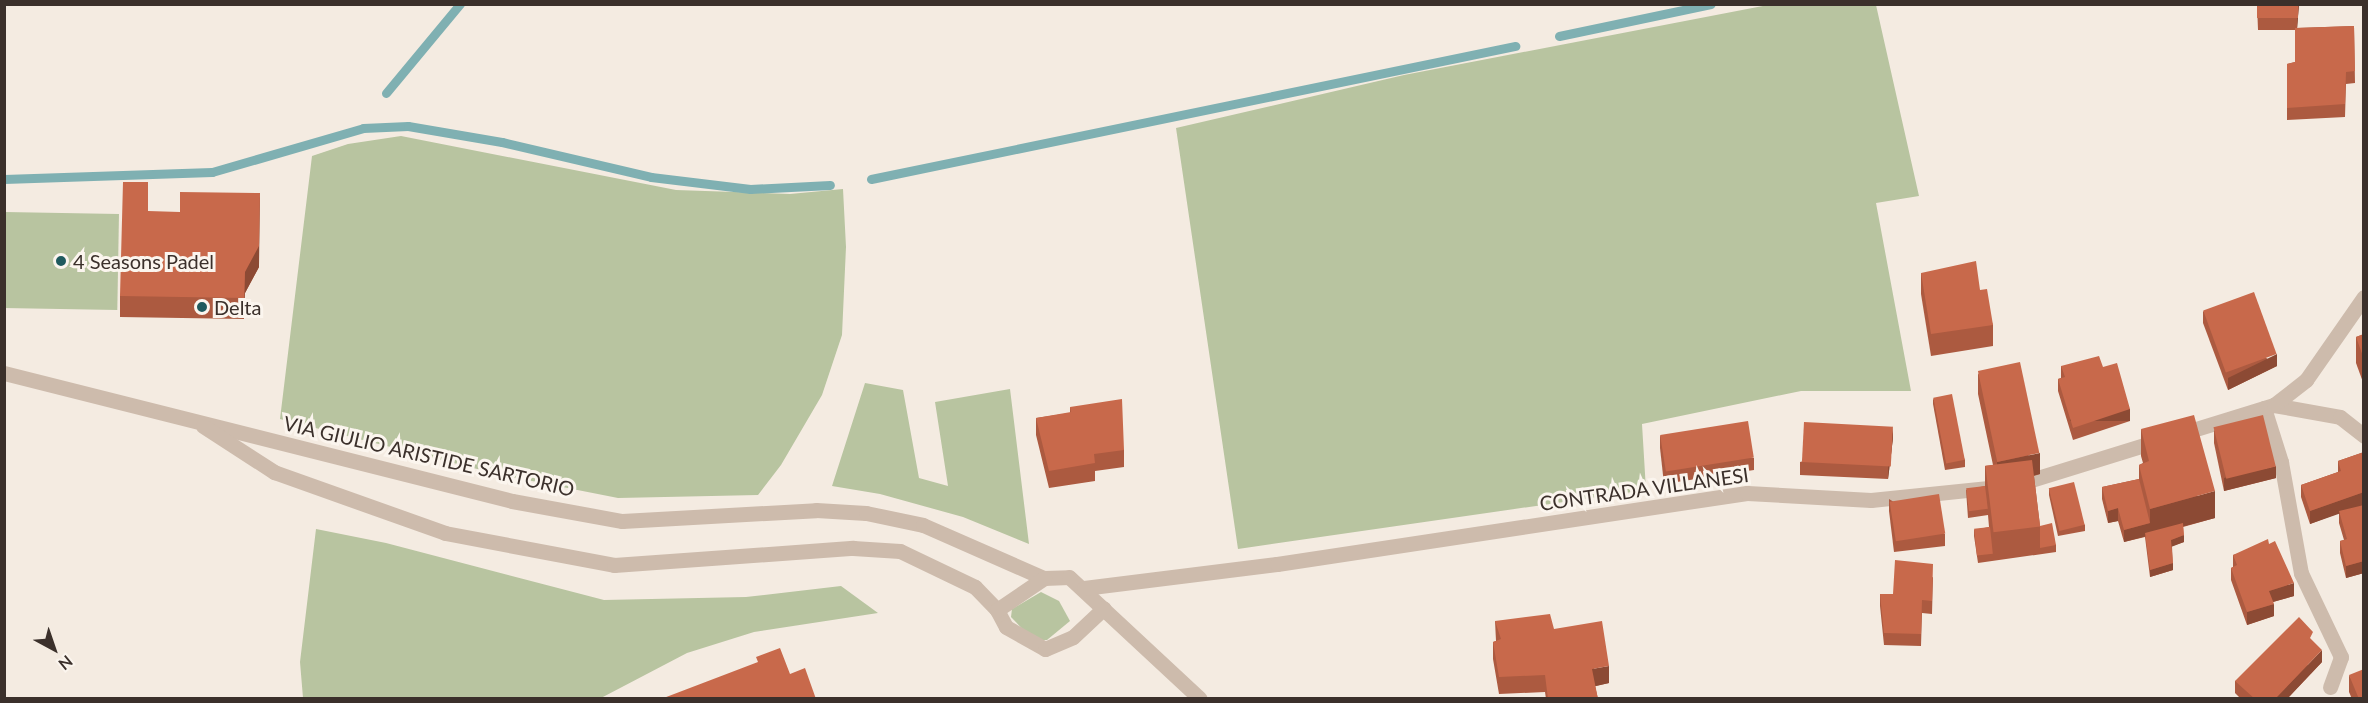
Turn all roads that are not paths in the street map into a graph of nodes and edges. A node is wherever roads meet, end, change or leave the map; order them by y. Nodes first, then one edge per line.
1 (2364, 297) edge
2 (4, 373) edge
3 (2269, 406) junction
4 (190, 417) junction
5 (2364, 436) edge
6 (1044, 578) junction
7 (1084, 588) junction
8 (1104, 608) junction
9 (997, 610) junction
10 (2330, 687) dead end
11 (1199, 699) edge

1 - 3 street, CONTRADA VILLANESI
2 - 4 street, VIA GIULIO ARISTIDE SARTORIO
3 - 5 street, CONTRADA VILLANESI
3 - 7 street, CONTRADA VILLANESI
3 - 10 street
4 - 6 street, VIA GIULIO ARISTIDE SARTORIO
4 - 9 street, VIA GIULIO ARISTIDE SARTORIO
6 - 7 street, VIA GIULIO ARISTIDE SARTORIO
6 - 9 street
7 - 8 street
8 - 9 street, VIA GIULIO ARISTIDE SARTORIO
8 - 11 street

